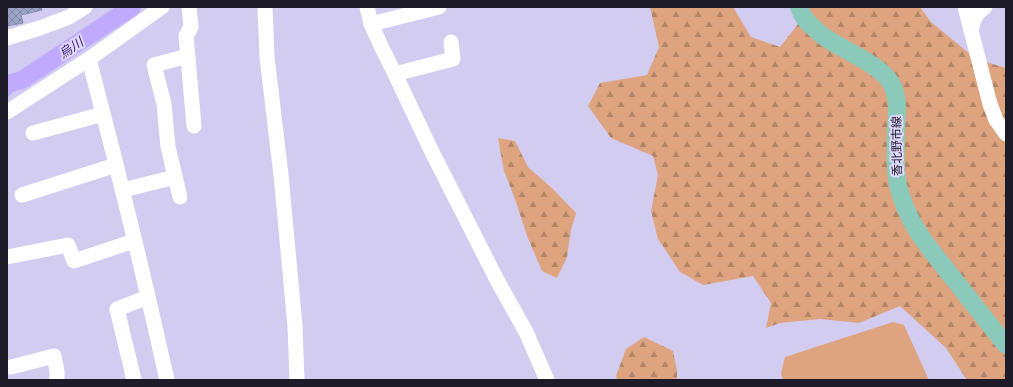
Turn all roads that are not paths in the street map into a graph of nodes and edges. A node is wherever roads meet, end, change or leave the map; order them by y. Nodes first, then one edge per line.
1 (85, 7) edge
2 (162, 7) edge
3 (189, 7) edge
4 (265, 7) edge
5 (367, 7) edge
6 (439, 7) edge
7 (799, 7) edge
8 (965, 7) edge
9 (985, 7) edge
10 (372, 24) junction
11 (971, 30) junction
12 (7, 38) edge
13 (451, 42) dead end
14 (188, 56) junction
15 (89, 59) junction
16 (395, 74) junction
17 (7, 112) edge
18 (104, 114) junction
19 (194, 126) dead end
20 (33, 133) dead end
21 (1006, 134) edge
22 (116, 165) junction
23 (175, 177) junction
24 (123, 190) junction
25 (22, 195) dead end
26 (180, 197) dead end
27 (134, 241) junction
28 (7, 257) edge
29 (148, 297) junction
30 (1006, 345) edge
31 (11, 367) dead end
32 (57, 380) edge
33 (134, 380) edge
34 (166, 380) edge
35 (298, 380) edge
36 (547, 380) edge

1 - 12 street
2 - 15 street
3 - 14 street
4 - 35 street
5 - 10 street
6 - 10 street
7 - 30 main road, 香北野市線
8 - 11 street
9 - 11 street
10 - 16 street
11 - 21 street
13 - 16 street
14 - 19 street
14 - 23 street
15 - 17 street
15 - 18 street
16 - 36 street
18 - 20 street
18 - 22 street
22 - 24 street
22 - 25 street
23 - 24 street
23 - 26 street
24 - 27 street
27 - 28 street
27 - 29 street
29 - 33 street
29 - 34 street
31 - 32 street

